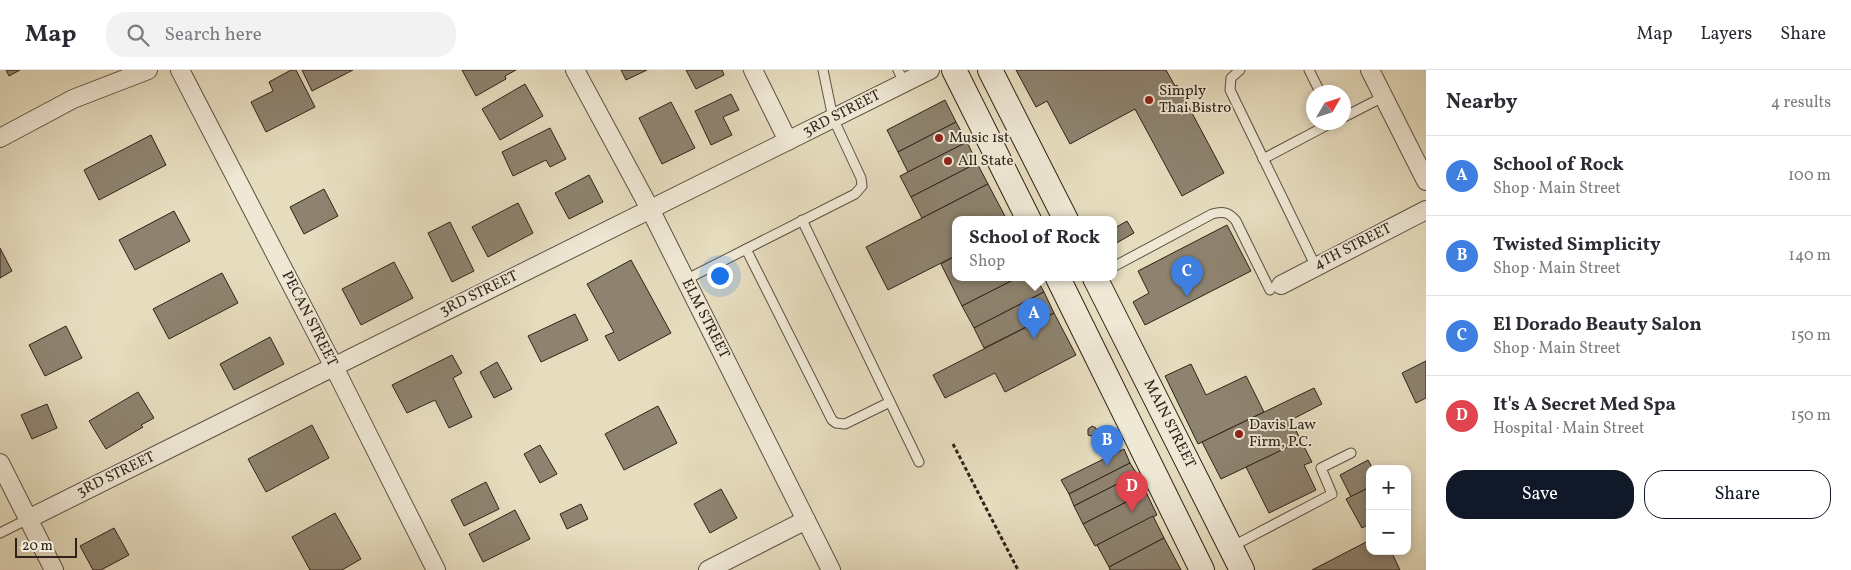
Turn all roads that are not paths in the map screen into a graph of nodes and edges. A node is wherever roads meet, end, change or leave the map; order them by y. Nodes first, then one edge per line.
1 (148, 70) edge
2 (180, 70) edge
3 (575, 70) edge
4 (753, 70) edge
5 (823, 70) edge
6 (930, 70) edge
7 (954, 70) edge
8 (990, 70) edge
9 (1240, 70) edge
10 (1310, 70) edge
11 (1370, 70) edge
12 (901, 76) edge
13 (1317, 85) edge
14 (1383, 97) junction
15 (1351, 113) edge
16 (833, 118) junction
17 (1318, 130) edge
18 (0, 138) edge
19 (788, 141) junction
20 (1263, 159) junction
21 (1426, 181) edge
22 (650, 210) junction
23 (1426, 210) edge
24 (1027, 216) edge
25 (1064, 216) edge
26 (802, 220) junction
27 (746, 249) junction
28 (1117, 264) edge
29 (1316, 267) junction
30 (685, 280) junction
31 (1059, 281) edge
32 (1097, 281) edge
33 (1275, 288) joint
34 (334, 366) junction
35 (890, 402) junction
36 (1351, 453) dead end
37 (0, 462) edge
38 (919, 462) dead end
39 (28, 519) junction
40 (806, 520) junction
41 (0, 533) edge
42 (1231, 547) junction
43 (54, 570) edge
44 (436, 570) edge
45 (708, 570) edge
46 (831, 570) edge
47 (1202, 570) edge
48 (1242, 570) edge

1 - 18 street
2 - 34 street, PECAN STREET
3 - 22 street, ELM STREET
4 - 19 street
5 - 16 lane
6 - 12 street, 3RD STREET
7 - 24 main road
8 - 25 main road
9 - 20 lane
10 - 13 lane
11 - 14 street
12 - 16 street, 3RD STREET
14 - 15 lane
14 - 21 street
16 - 19 street, 3RD STREET
16 - 26 lane
17 - 20 lane
19 - 22 street, 3RD STREET
20 - 29 lane
22 - 30 street, ELM STREET
22 - 34 street, 3RD STREET
23 - 29 street, 4TH STREET
26 - 27 lane
26 - 35 lane
27 - 30 lane
27 - 35 lane
28 - 33 lane
29 - 33 street, 4TH STREET
30 - 40 street, ELM STREET
31 - 47 main road
32 - 42 main road, MAIN STREET
34 - 39 street, 3RD STREET
34 - 44 street, PECAN STREET
35 - 38 lane
36 - 42 lane
37 - 39 street
39 - 41 lane
39 - 43 street
40 - 45 street
40 - 46 street, ELM STREET
42 - 48 main road, MAIN STREET

